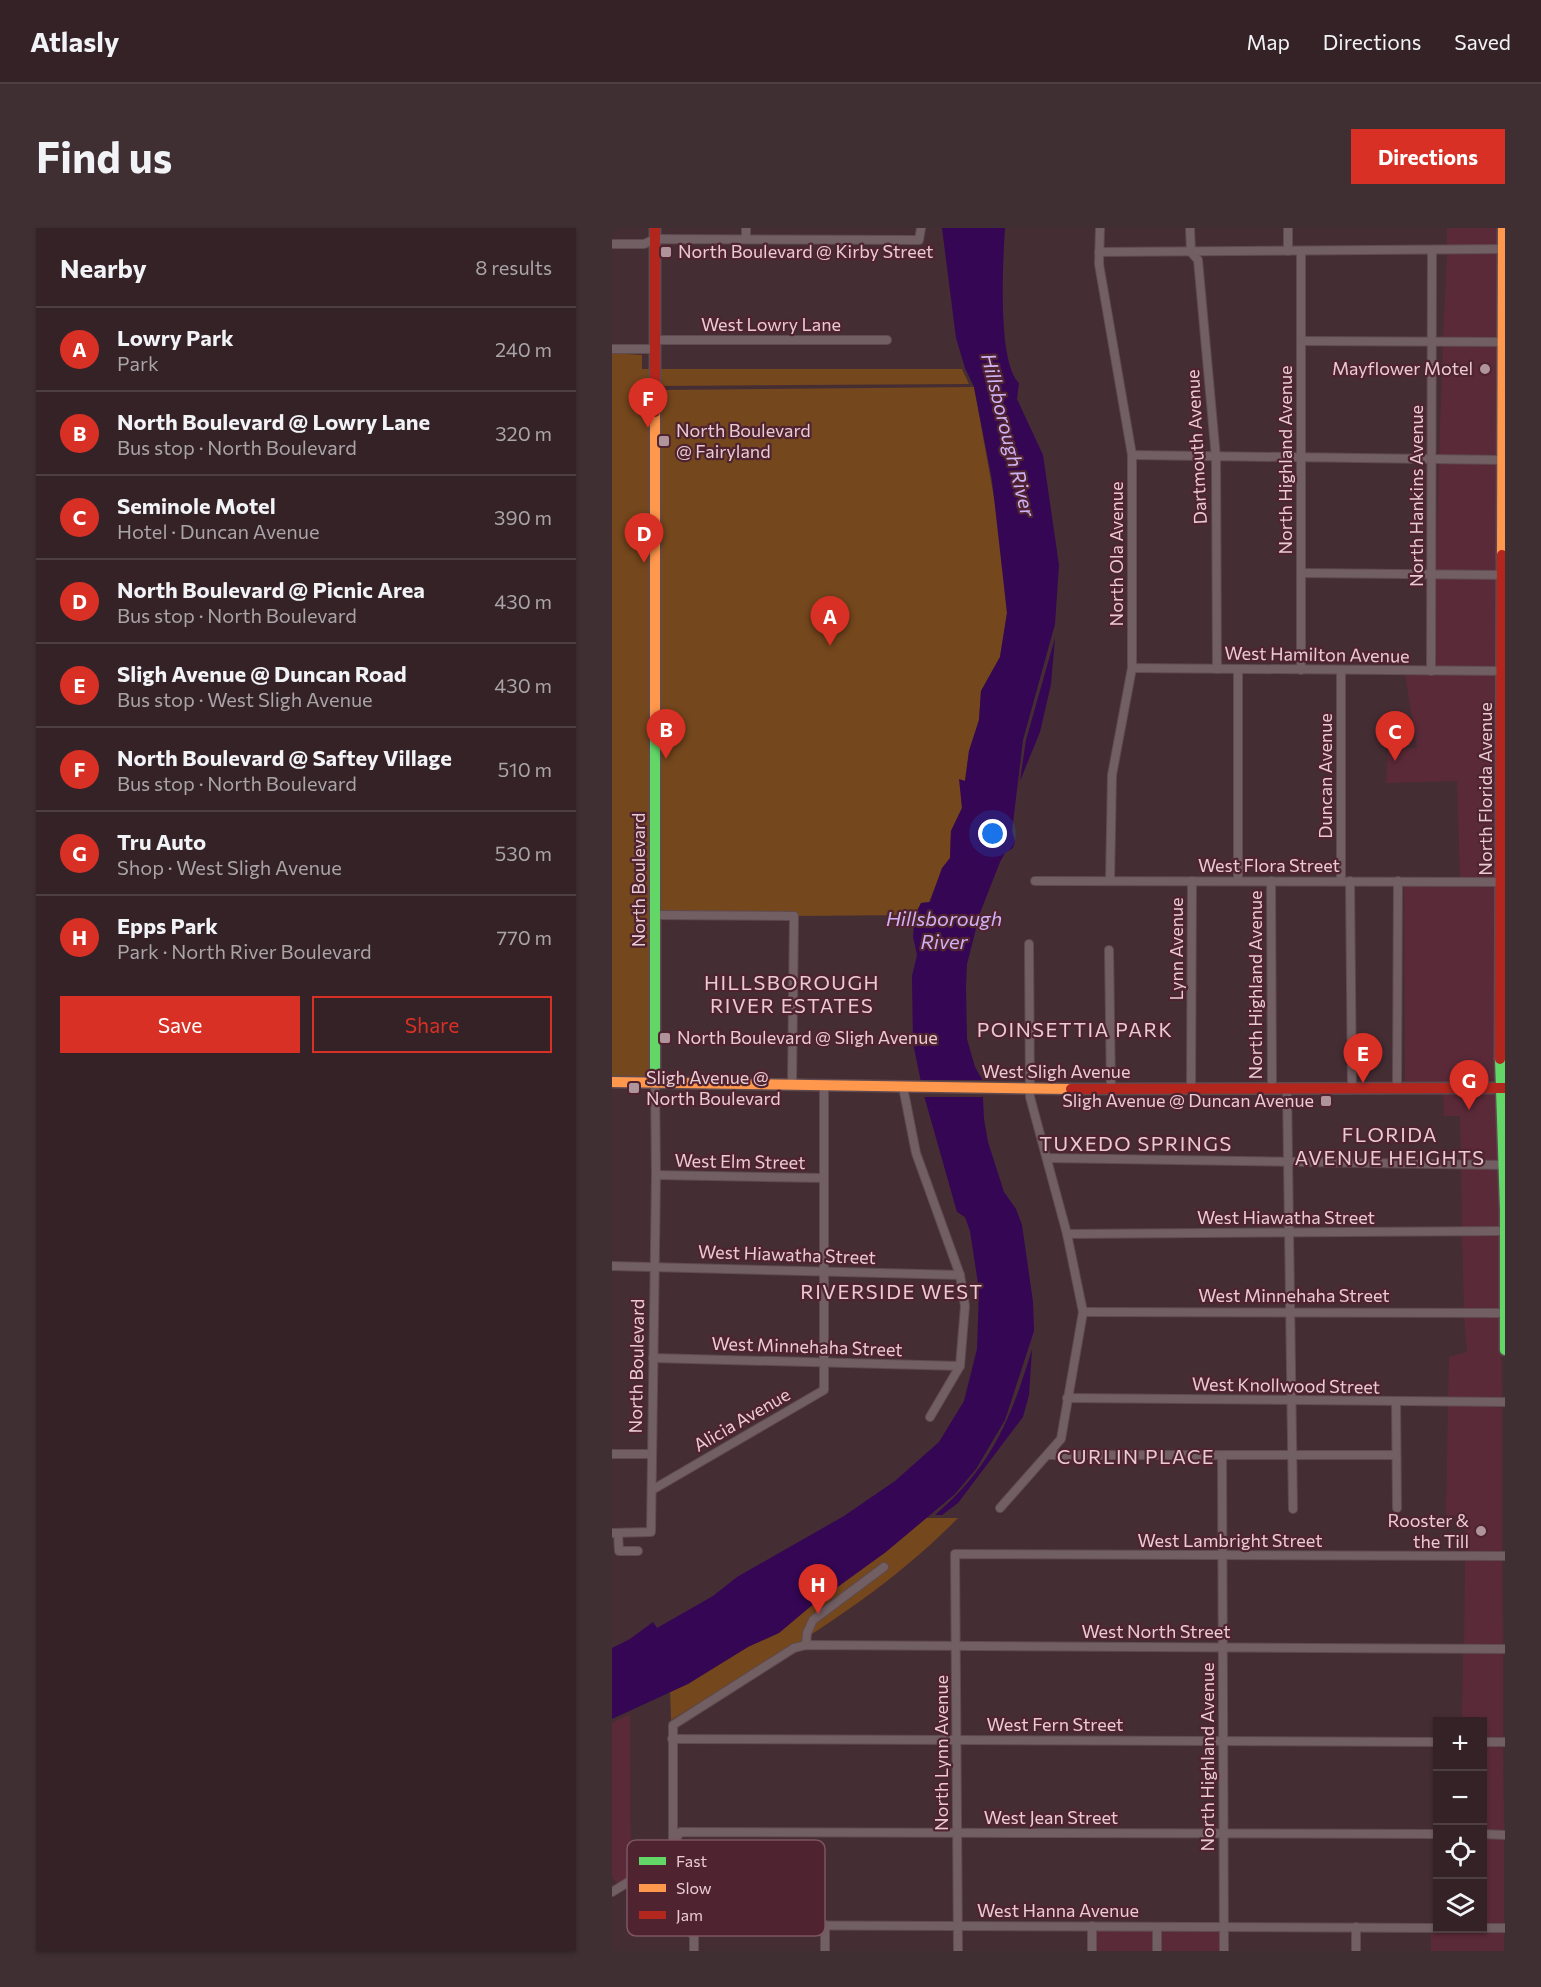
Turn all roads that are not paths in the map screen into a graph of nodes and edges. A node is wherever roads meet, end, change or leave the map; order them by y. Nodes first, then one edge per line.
1 (746, 228) edge
2 (921, 228) edge
3 (1100, 228) edge
4 (1190, 228) edge
5 (1288, 228) edge
6 (1503, 228) edge
7 (655, 233) edge
8 (746, 238) junction
9 (612, 244) edge
10 (1504, 249) edge
11 (1432, 250) junction
12 (1288, 251) junction
13 (1301, 251) junction
14 (1099, 252) junction
15 (1191, 252) junction
16 (887, 340) dead end
17 (1301, 341) junction
18 (1432, 342) junction
19 (655, 344) junction
20 (1503, 348) edge
21 (612, 349) edge
22 (1132, 455) junction
23 (1216, 458) junction
24 (1302, 458) junction
25 (1433, 460) junction
26 (1503, 460) edge
27 (1301, 573) junction
28 (1432, 574) junction
29 (1503, 575) edge
30 (1132, 668) junction
31 (1216, 669) junction
32 (1238, 669) junction
33 (1301, 670) junction
34 (1341, 670) junction
35 (1431, 671) junction
36 (1503, 671) edge
37 (1504, 774) edge
38 (1035, 881) dead end
39 (1110, 881) junction
40 (1192, 881) junction
41 (1238, 881) junction
42 (1271, 881) junction
43 (1341, 881) junction
44 (1350, 881) junction
45 (1398, 881) junction
46 (1504, 882) edge
47 (655, 915) junction
48 (1029, 944) dead end
49 (1109, 950) dead end
50 (612, 1082) edge
51 (655, 1083) junction
52 (792, 1085) junction
53 (824, 1086) junction
54 (905, 1087) junction
55 (1503, 1088) edge
56 (1030, 1089) junction
57 (1111, 1089) junction
58 (1191, 1089) junction
59 (1272, 1089) junction
60 (1287, 1089) junction
61 (1352, 1089) junction
62 (1397, 1089) junction
63 (1503, 1149) edge
64 (1047, 1158) junction
65 (1289, 1161) junction
66 (1503, 1165) junction
67 (656, 1175) junction
68 (823, 1178) junction
69 (1505, 1209) edge
70 (1505, 1232) edge
71 (1289, 1233) junction
72 (1067, 1234) junction
73 (612, 1266) edge
74 (655, 1266) junction
75 (1505, 1269) edge
76 (824, 1270) junction
77 (960, 1275) junction
78 (1290, 1311) junction
79 (1083, 1312) junction
80 (1505, 1313) edge
81 (1505, 1329) edge
82 (1505, 1350) edge
83 (653, 1358) junction
84 (824, 1363) junction
85 (960, 1366) junction
86 (1067, 1398) junction
87 (1290, 1401) junction
88 (1396, 1402) junction
89 (1505, 1402) edge
90 (930, 1417) dead end
91 (612, 1454) edge
92 (652, 1454) junction
93 (1049, 1455) junction
94 (1291, 1455) junction
95 (1395, 1455) junction
96 (1222, 1456) junction
97 (652, 1490) junction
98 (1000, 1508) dead end
99 (1396, 1508) dead end
100 (1293, 1509) dead end
101 (616, 1536) edge
102 (638, 1551) dead end
103 (955, 1554) joint
104 (1505, 1556) edge
105 (1222, 1557) junction
106 (884, 1567) dead end
107 (806, 1646) junction
108 (957, 1647) junction
109 (1222, 1647) junction
110 (1505, 1649) edge
111 (672, 1739) junction
112 (957, 1740) junction
113 (1223, 1740) junction
114 (1433, 1742) edge
115 (1487, 1742) edge
116 (1505, 1742) edge
117 (957, 1833) junction
118 (1223, 1833) junction
119 (1433, 1834) edge
120 (1487, 1834) edge
121 (1505, 1835) edge
122 (672, 1840) edge
123 (675, 1840) edge
124 (627, 1883) edge
125 (612, 1892) edge
126 (825, 1925) joint
127 (958, 1926) junction
128 (1092, 1926) junction
129 (1157, 1927) junction
130 (1223, 1927) junction
131 (1356, 1928) junction
132 (1433, 1928) edge
133 (1487, 1928) edge
134 (1505, 1928) edge
135 (825, 1951) edge
136 (958, 1951) edge
137 (1092, 1951) edge
138 (1157, 1951) edge
139 (1224, 1951) edge
140 (1356, 1951) edge

1 - 8 street
2 - 8 street
3 - 14 street, North Ola Avenue
4 - 15 street, Dartmouth Avenue
5 - 12 street
6 - 10 main road, North Florida Avenue
7 - 8 street
7 - 9 street
7 - 19 main road, North Boulevard
10 - 11 street
10 - 20 main road, North Florida Avenue
11 - 13 street
11 - 18 street, North Hankins Avenue
12 - 13 street
12 - 15 street
13 - 17 street, North Highland Avenue
14 - 15 street
14 - 22 street, North Ola Avenue
15 - 23 street, Dartmouth Avenue
16 - 19 street, West Lowry Lane
17 - 18 street
17 - 24 street, North Highland Avenue
18 - 20 street
18 - 25 street, North Hankins Avenue
19 - 21 street, West Lowry Lane
19 - 47 main road, North Boulevard
20 - 26 main road, North Florida Avenue
22 - 23 street
22 - 30 street, North Ola Avenue
23 - 24 street
23 - 31 street, Dartmouth Avenue
24 - 25 street
24 - 27 street, North Highland Avenue
25 - 26 street
25 - 28 street, North Hankins Avenue
26 - 29 main road, North Florida Avenue
27 - 28 street
27 - 33 street, North Highland Avenue
28 - 29 street
28 - 35 street, North Hankins Avenue
29 - 36 main road, North Florida Avenue
30 - 31 street, West Hamilton Avenue
30 - 39 street, North Ola Avenue
31 - 32 street, West Hamilton Avenue
32 - 33 street, West Hamilton Avenue
32 - 41 street, North Highland Avenue
33 - 34 street, West Hamilton Avenue
34 - 35 street, West Hamilton Avenue
34 - 43 street, Duncan Avenue
35 - 36 street, West Hamilton Avenue
36 - 37 main road, North Florida Avenue
37 - 46 main road, North Florida Avenue
38 - 39 street, West Flora Street
39 - 40 street, West Flora Street
40 - 41 street, West Flora Street
40 - 58 street, Lynn Avenue
41 - 42 street, West Flora Street
42 - 43 street, West Flora Street
42 - 59 street, North Highland Avenue
43 - 44 street, West Flora Street
44 - 45 street, West Flora Street
44 - 61 street
45 - 46 street, West Flora Street
45 - 62 street
46 - 55 main road, North Florida Avenue
47 - 51 main road, North Boulevard
47 - 52 street
48 - 56 street
49 - 57 street
50 - 51 main road, West Sligh Avenue
51 - 52 main road, West Sligh Avenue
51 - 67 street, North Boulevard
52 - 53 main road, West Sligh Avenue
53 - 54 main road, West Sligh Avenue
53 - 68 street
54 - 56 main road, West Sligh Avenue
54 - 77 street
55 - 62 main road, West Sligh Avenue
55 - 63 main road, North Florida Avenue
56 - 57 main road, West Sligh Avenue
56 - 64 street
57 - 58 main road, West Sligh Avenue
58 - 59 main road, West Sligh Avenue
59 - 60 main road, West Sligh Avenue
60 - 61 main road, West Sligh Avenue
60 - 65 street, North Highland Avenue
61 - 62 main road, West Sligh Avenue
63 - 66 main road, North Florida Avenue
64 - 65 street
64 - 72 street
65 - 66 street
65 - 71 street, North Highland Avenue
66 - 69 main road, North Florida Avenue
67 - 68 street, West Elm Street
67 - 74 street, North Boulevard
68 - 76 street
69 - 70 main road, North Florida Avenue
70 - 71 street, West Hiawatha Street
70 - 75 main road, North Florida Avenue
71 - 72 street, West Hiawatha Street
71 - 78 street, North Highland Avenue
72 - 79 street
73 - 74 street, West Hiawatha Street
74 - 76 street, West Hiawatha Street
74 - 83 street, North Boulevard
75 - 80 main road, North Florida Avenue
76 - 77 street, West Hiawatha Street
76 - 84 street
77 - 85 street
78 - 79 street, West Minnehaha Street
78 - 80 street, West Minnehaha Street
78 - 87 street, North Highland Avenue
79 - 86 street
80 - 81 main road, North Florida Avenue
81 - 82 main road, North Florida Avenue
83 - 84 street, West Minnehaha Street
83 - 92 street, North Boulevard
84 - 85 street, West Minnehaha Street
84 - 97 street, Alicia Avenue
85 - 90 street
86 - 87 street, West Knollwood Street
86 - 93 street
87 - 88 street, West Knollwood Street
87 - 94 street, North Highland Avenue
88 - 89 street, West Knollwood Street
88 - 95 street
91 - 92 street
92 - 97 street, North Boulevard
93 - 96 street
93 - 98 street
94 - 95 street
94 - 96 street
94 - 100 street, North Highland Avenue
95 - 99 street
96 - 105 street, North Highland Avenue
97 - 101 street, North Boulevard
101 - 102 street
103 - 105 street, West Lambright Street
103 - 108 street, North Lynn Avenue
104 - 105 street, West Lambright Street
105 - 109 street, North Highland Avenue
106 - 107 street
107 - 108 street, West North Street
107 - 111 street
108 - 109 street, West North Street
108 - 112 street, North Lynn Avenue
109 - 110 street, West North Street
109 - 113 street, North Highland Avenue
111 - 112 street, West Fern Street
111 - 122 street
112 - 113 street, West Fern Street
112 - 117 street, North Lynn Avenue
113 - 114 street, West Fern Street
113 - 118 street, North Highland Avenue
115 - 116 street
117 - 118 street, West Jean Street
117 - 123 street, West Jean Street
117 - 127 street, North Lynn Avenue
118 - 119 street, West Jean Street
118 - 130 street, North Highland Avenue
120 - 121 street
124 - 125 street
126 - 127 street, West Hanna Avenue
126 - 135 street
127 - 128 street, West Hanna Avenue
127 - 136 street, North Lynn Avenue
128 - 129 street, West Hanna Avenue
128 - 137 street
129 - 130 street, West Hanna Avenue
129 - 138 street
130 - 131 street, West Hanna Avenue
130 - 139 street, North Highland Avenue
131 - 132 street, West Hanna Avenue
131 - 140 street
133 - 134 street

